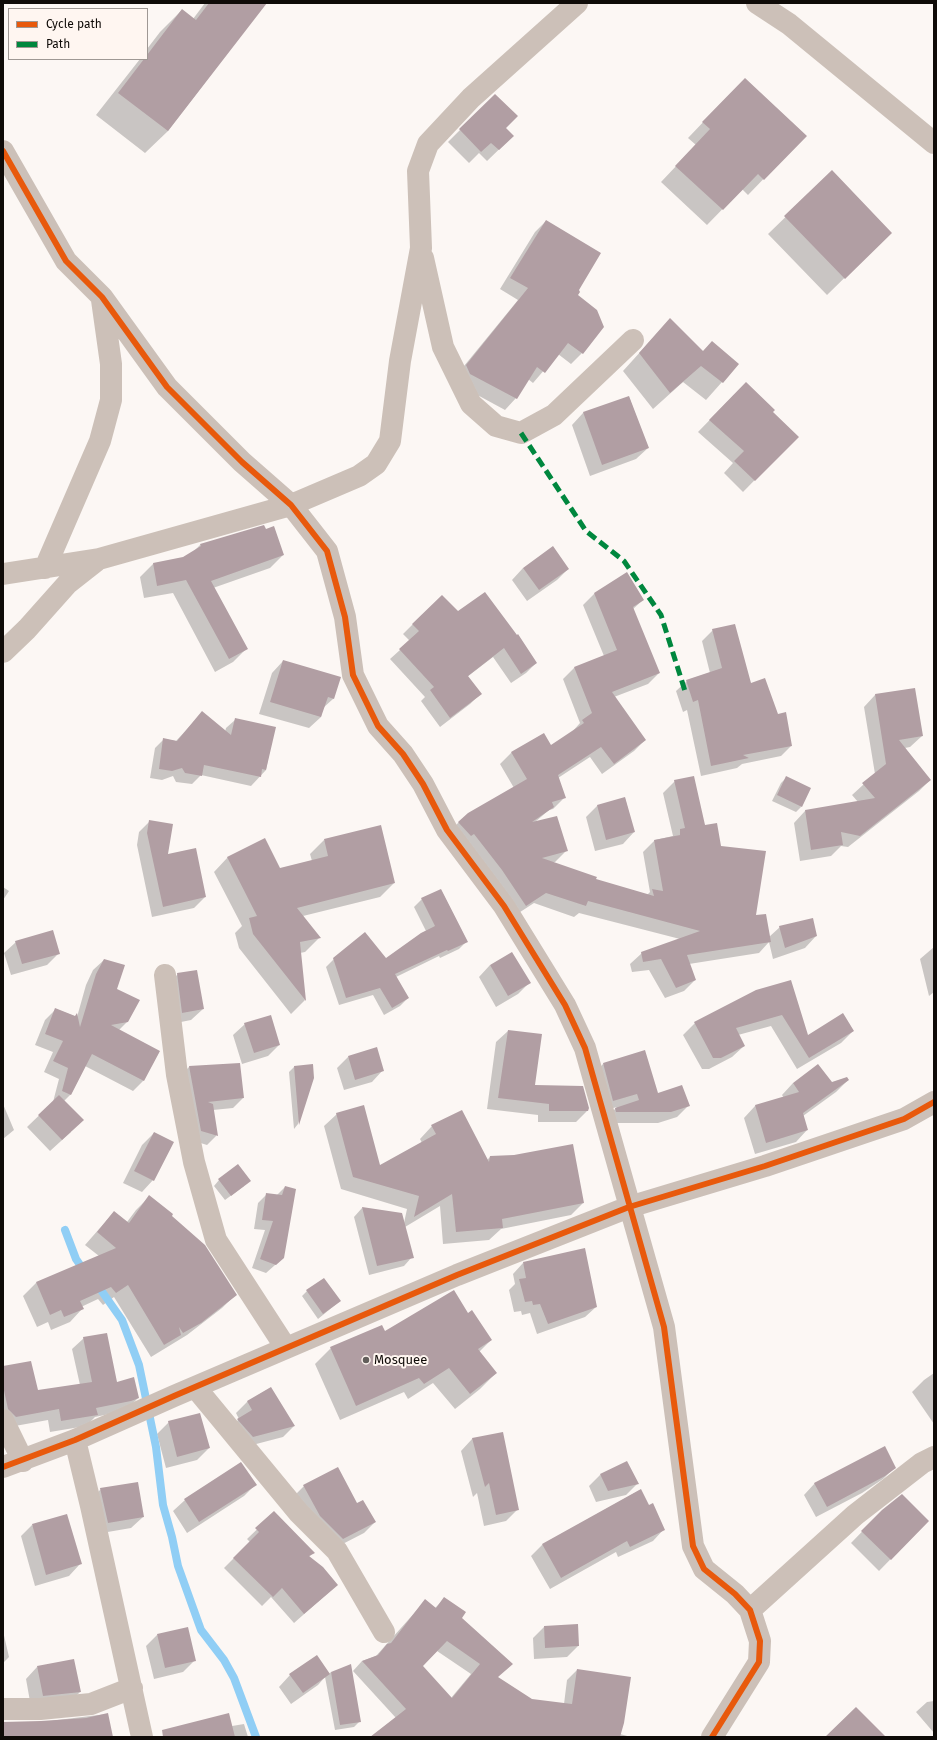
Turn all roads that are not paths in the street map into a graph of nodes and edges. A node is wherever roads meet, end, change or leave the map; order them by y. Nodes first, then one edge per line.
1 (577, 3) edge
2 (757, 3) edge
3 (934, 143) edge
4 (3, 151) edge
5 (421, 248) junction
6 (102, 297) junction
7 (633, 340) dead end
8 (291, 505) junction
9 (98, 559) junction
10 (45, 568) junction
11 (3, 574) edge
12 (3, 652) edge
13 (165, 975) dead end
14 (934, 1102) edge
15 (629, 1207) junction
16 (286, 1348) junction
17 (195, 1387) junction
18 (3, 1420) edge
19 (75, 1440) junction
20 (934, 1457) edge
21 (13, 1464) edge
22 (750, 1610) junction
23 (384, 1632) dead end
24 (132, 1688) junction
25 (3, 1709) edge
26 (142, 1737) edge
27 (712, 1737) edge

1 - 5 street
2 - 3 street
4 - 6 street
5 - 7 street
5 - 8 street
6 - 8 street
6 - 10 street
8 - 9 street
8 - 15 street
9 - 10 street
9 - 12 street
10 - 11 street
13 - 16 street
14 - 15 street
15 - 16 street
15 - 22 street
16 - 17 street
17 - 19 street
17 - 23 street
18 - 21 street
19 - 21 street
19 - 24 street
20 - 22 street
22 - 27 street
24 - 25 street
24 - 26 street

